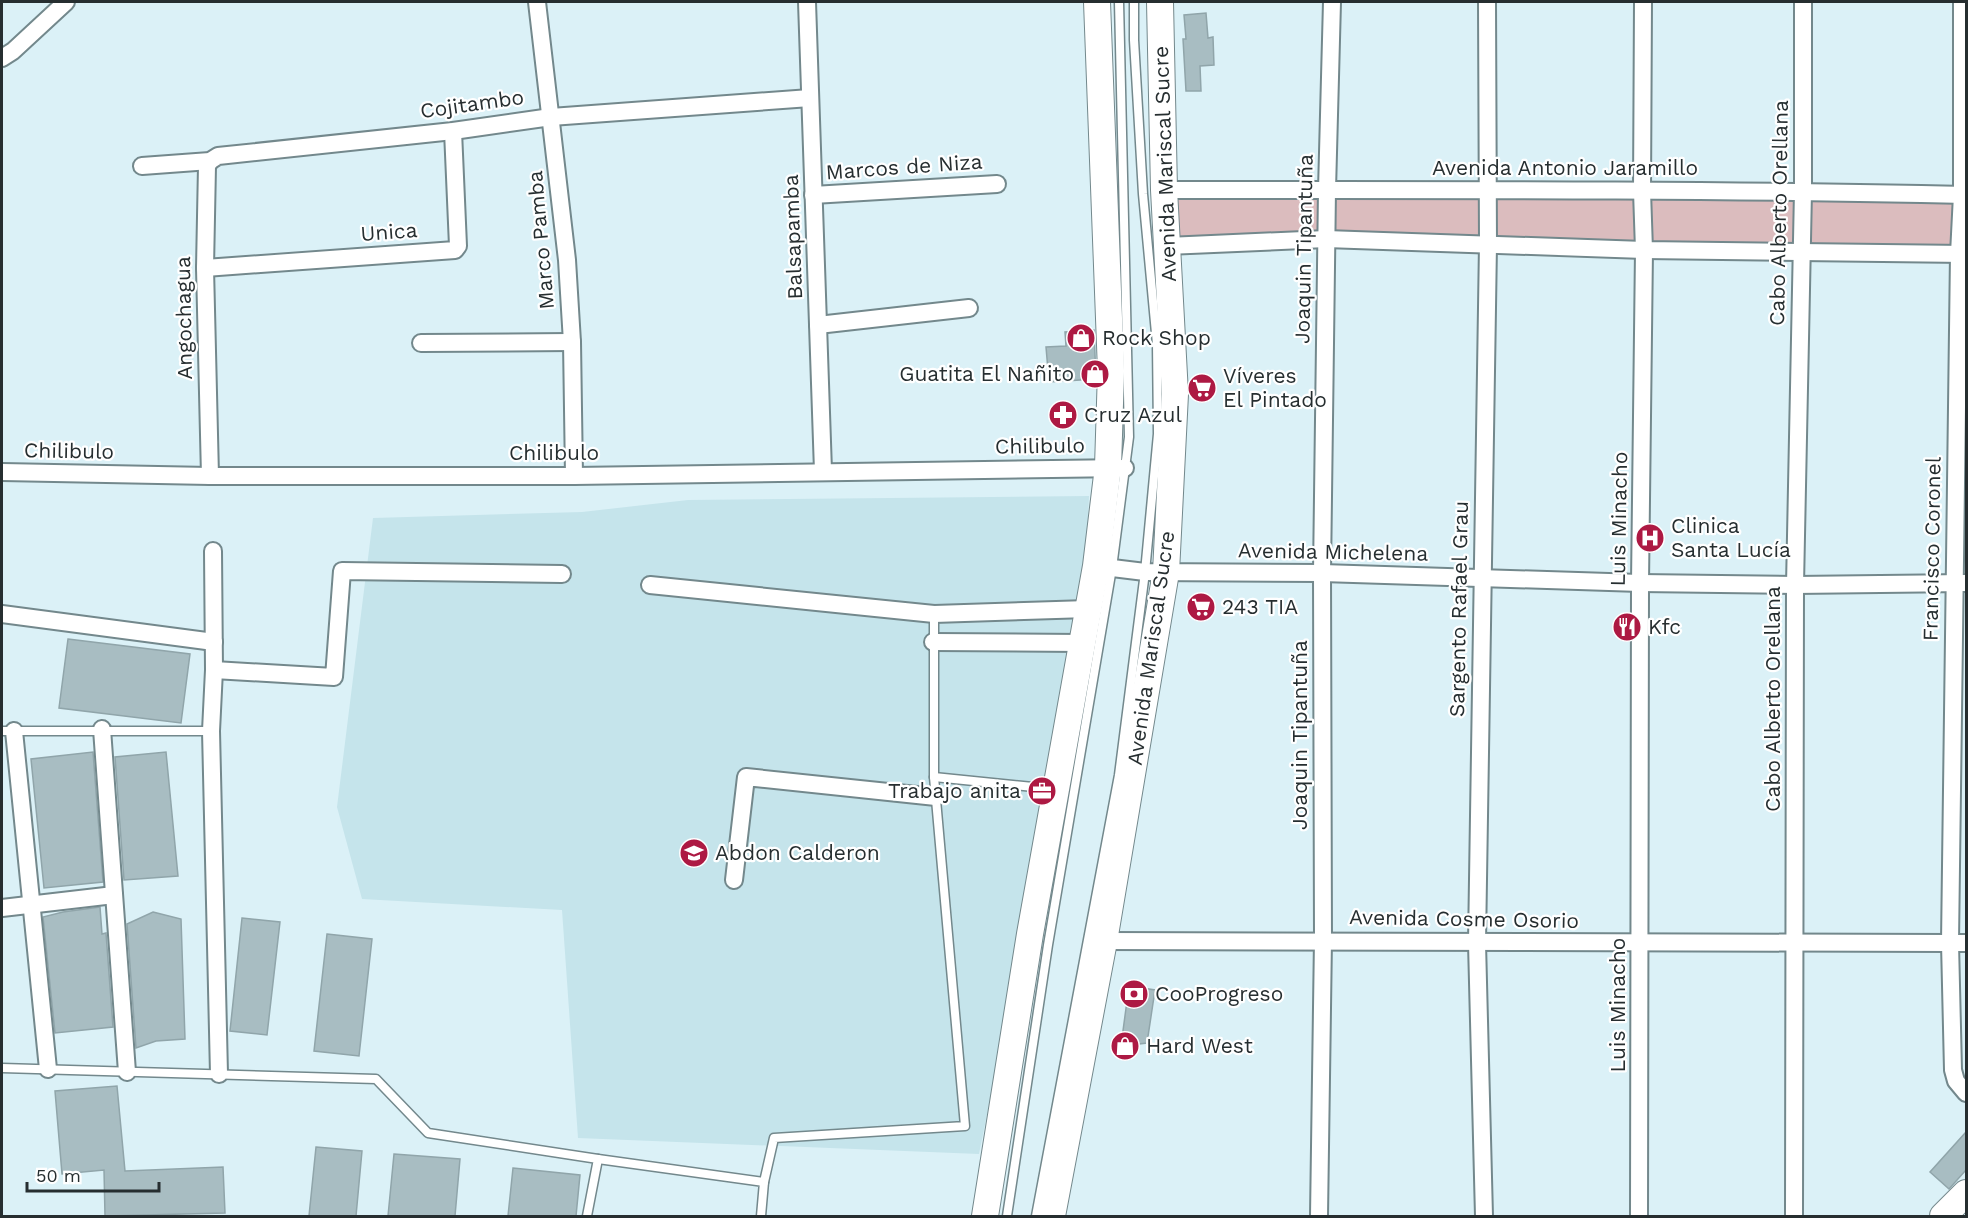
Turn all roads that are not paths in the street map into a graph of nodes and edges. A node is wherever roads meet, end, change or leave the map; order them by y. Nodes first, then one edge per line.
1 (66, 2) edge
2 (537, 2) edge
3 (807, 2) edge
4 (1097, 2) edge
5 (1119, 2) edge
6 (1134, 2) edge
7 (1160, 2) edge
8 (1332, 2) edge
9 (1487, 2) edge
10 (1643, 2) edge
11 (1803, 2) edge
12 (1962, 2) edge
13 (2, 58) edge
14 (810, 98) junction
15 (551, 117) junction
16 (453, 131) junction
17 (210, 160) junction
18 (142, 166) dead end
19 (997, 184) dead end
20 (1488, 189) junction
21 (1164, 190) junction
22 (1327, 190) junction
23 (1642, 191) junction
24 (1803, 191) junction
25 (813, 195) junction
26 (1964, 195) edge
27 (1326, 239) junction
28 (1488, 244) junction
29 (1167, 246) junction
30 (1644, 250) junction
31 (1802, 253) junction
32 (1963, 254) edge
33 (205, 268) junction
34 (969, 308) dead end
35 (818, 325) junction
36 (572, 342) junction
37 (421, 343) dead end
38 (1116, 468) junction
39 (823, 471) junction
40 (2, 472) edge
41 (210, 476) junction
42 (574, 476) junction
43 (213, 551) dead end
44 (1104, 567) junction
45 (1155, 572) junction
46 (1322, 573) junction
47 (562, 574) dead end
48 (1482, 577) junction
49 (1640, 583) junction
50 (1960, 583) edge
51 (650, 585) dead end
52 (1795, 585) junction
53 (1088, 609) junction
54 (2, 614) edge
55 (933, 614) junction
56 (214, 642) junction
57 (933, 642) junction
58 (1082, 643) junction
59 (214, 670) junction
60 (102, 729) junction
61 (8, 731) edge
62 (211, 731) junction
63 (934, 777) junction
64 (1056, 789) junction
65 (936, 796) junction
66 (734, 880) dead end
67 (114, 895) junction
68 (2, 909) edge
69 (1323, 939) junction
70 (1104, 941) junction
71 (1477, 942) junction
72 (1641, 943) junction
73 (1795, 943) junction
74 (1958, 943) edge
75 (2, 1068) edge
76 (48, 1069) junction
77 (127, 1072) junction
78 (219, 1074) junction
79 (1966, 1093) edge
80 (598, 1159) junction
81 (764, 1182) junction
82 (1966, 1193) edge
83 (587, 1216) edge
84 (761, 1216) edge
85 (985, 1216) edge
86 (1007, 1216) edge
87 (1036, 1216) edge
88 (1052, 1216) edge
89 (1319, 1216) edge
90 (1484, 1216) edge
91 (1640, 1216) edge
92 (1794, 1216) edge
93 (1943, 1216) edge

1 - 13 street
2 - 15 street, Marco Pamba
3 - 14 street, Balsapamba
4 - 38 main road
5 - 38 lane
6 - 45 lane
7 - 21 main road, Avenida Mariscal Sucre
8 - 22 street, Joaquin Tipantuña
9 - 20 street, Sargento Rafael Grau
10 - 23 street, Luis Minacho
11 - 24 street, Cabo Alberto Orellana
12 - 26 street, Francisco Coronel
14 - 15 street, Cojitambo
14 - 25 street, Balsapamba
15 - 16 street, Cojitambo
15 - 36 street, Marco Pamba
16 - 17 street, Cojitambo
16 - 33 street, Unica
17 - 18 street, Cojitambo
17 - 33 street, Angochagua
19 - 25 street, Marcos de Niza
20 - 22 street, Avenida Antonio Jaramillo
20 - 23 street, Avenida Antonio Jaramillo
20 - 28 street, Sargento Rafael Grau
21 - 22 street, Avenida Antonio Jaramillo
21 - 29 main road, Avenida Mariscal Sucre
22 - 27 street, Joaquin Tipantuña
23 - 24 street, Avenida Antonio Jaramillo
23 - 30 street, Luis Minacho
24 - 26 street, Avenida Antonio Jaramillo
24 - 31 street, Cabo Alberto Orellana
25 - 35 street, Balsapamba
26 - 32 street, Francisco Coronel
27 - 28 street
27 - 29 street
27 - 46 street, Joaquin Tipantuña
28 - 30 street
28 - 48 street, Sargento Rafael Grau
29 - 45 main road, Avenida Mariscal Sucre
30 - 31 street
30 - 49 street, Luis Minacho
31 - 32 street
31 - 52 street, Cabo Alberto Orellana
32 - 50 street, Francisco Coronel
33 - 41 street, Angochagua
34 - 35 street
35 - 39 street, Balsapamba
36 - 37 street
36 - 42 street, Marco Pamba
38 - 39 street, Chilibulo
38 - 44 main road
39 - 42 street, Chilibulo
40 - 41 street, Chilibulo
41 - 42 street, Chilibulo
43 - 56 street
44 - 45 street, Avenida Michelena
44 - 53 main road
44 - 86 lane
45 - 46 street, Avenida Michelena
45 - 70 main road, Avenida Mariscal Sucre
45 - 87 lane
46 - 48 street, Avenida Michelena
46 - 69 street, Joaquin Tipantuña
47 - 59 street
48 - 49 street, Avenida Michelena
48 - 71 street, Sargento Rafael Grau
49 - 52 street, Avenida Michelena
49 - 72 street, Luis Minacho
50 - 52 street, Avenida Michelena
50 - 74 street, Francisco Coronel
51 - 55 street
52 - 73 street, Cabo Alberto Orellana
53 - 55 street
53 - 58 main road
54 - 56 street
55 - 57 lane
56 - 59 street
57 - 58 street
57 - 63 lane
58 - 64 main road
59 - 62 street
60 - 61 lane
60 - 62 lane
60 - 67 street
61 - 76 street
62 - 78 street
63 - 64 lane
63 - 65 lane
64 - 85 main road
65 - 66 street
65 - 81 lane
67 - 68 street
67 - 77 street
69 - 70 street, Avenida Cosme Osorio
69 - 71 street, Avenida Cosme Osorio
69 - 89 street, Joaquin Tipantuña
70 - 88 main road, Avenida Mariscal Sucre
71 - 72 street, Avenida Cosme Osorio
71 - 90 street, Sargento Rafael Grau
72 - 73 street, Avenida Cosme Osorio
72 - 91 street, Luis Minacho
73 - 74 street, Avenida Cosme Osorio
73 - 92 street, Cabo Alberto Orellana
74 - 79 street, Francisco Coronel
75 - 76 lane
76 - 77 lane
77 - 78 lane
78 - 80 lane
80 - 81 lane
80 - 83 lane
81 - 84 lane
82 - 93 main road

